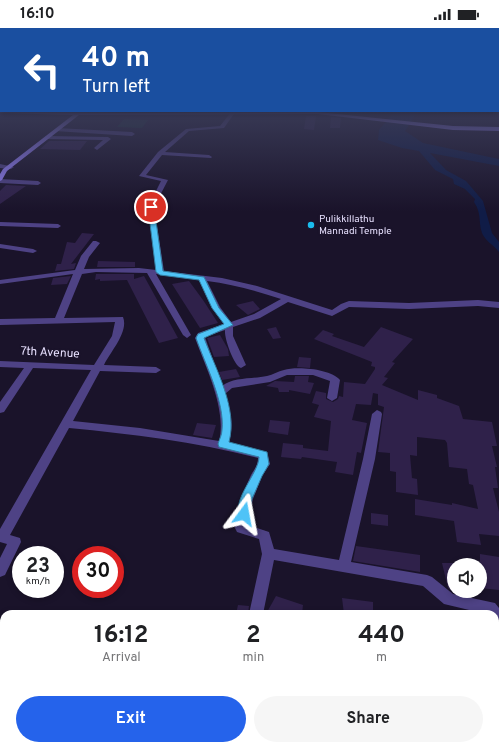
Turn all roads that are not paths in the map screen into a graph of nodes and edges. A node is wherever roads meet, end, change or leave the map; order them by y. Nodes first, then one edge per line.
1 (39, 144) joint
2 (102, 144) edge
3 (171, 144) edge
4 (84, 145) dead end
5 (97, 148) dead end
6 (160, 153) junction
7 (210, 157) dead end
8 (0, 166) edge
9 (11, 167) junction
10 (0, 180) edge
11 (38, 183) dead end
12 (0, 224) edge
13 (58, 226) dead end
14 (96, 243) dead end
15 (0, 246) edge
16 (33, 251) dead end
17 (150, 271) junction
18 (79, 272) junction
19 (160, 272) junction
20 (202, 278) junction
21 (0, 282) edge
22 (287, 299) junction
23 (499, 306) edge
24 (58, 321) junction
25 (0, 322) edge
26 (229, 325) junction
27 (187, 335) dead end
28 (0, 364) edge
29 (31, 364) junction
30 (241, 365) dead end
31 (98, 368) junction
32 (156, 370) dead end
33 (219, 393) junction
34 (332, 398) dead end
35 (3, 401) edge
36 (0, 410) edge
37 (377, 414) dead end
38 (66, 424) junction
39 (223, 444) junction
40 (1, 538) edge
41 (269, 554) junction
42 (344, 566) junction
43 (0, 572) edge
44 (257, 610) edge
45 (492, 610) edge

1 - 4 street
1 - 9 main road
2 - 5 street
3 - 6 street
6 - 7 street
6 - 19 street
8 - 9 street
9 - 10 main road
10 - 11 street
12 - 13 street
14 - 18 street
15 - 16 street
17 - 18 street
17 - 19 street
17 - 27 street
18 - 21 street
18 - 24 street
19 - 20 street
20 - 22 street
20 - 26 street
22 - 23 street
22 - 26 street
24 - 25 street
24 - 31 street
26 - 30 street
26 - 33 street
28 - 29 street, 7th Avenue
29 - 31 street, 7th Avenue
29 - 35 street
31 - 32 street, 7th Avenue
31 - 38 street
33 - 34 street
33 - 39 street
35 - 36 street
37 - 42 street
38 - 39 street
38 - 40 street
39 - 41 street
40 - 43 street
41 - 42 street
41 - 44 street
42 - 45 street

